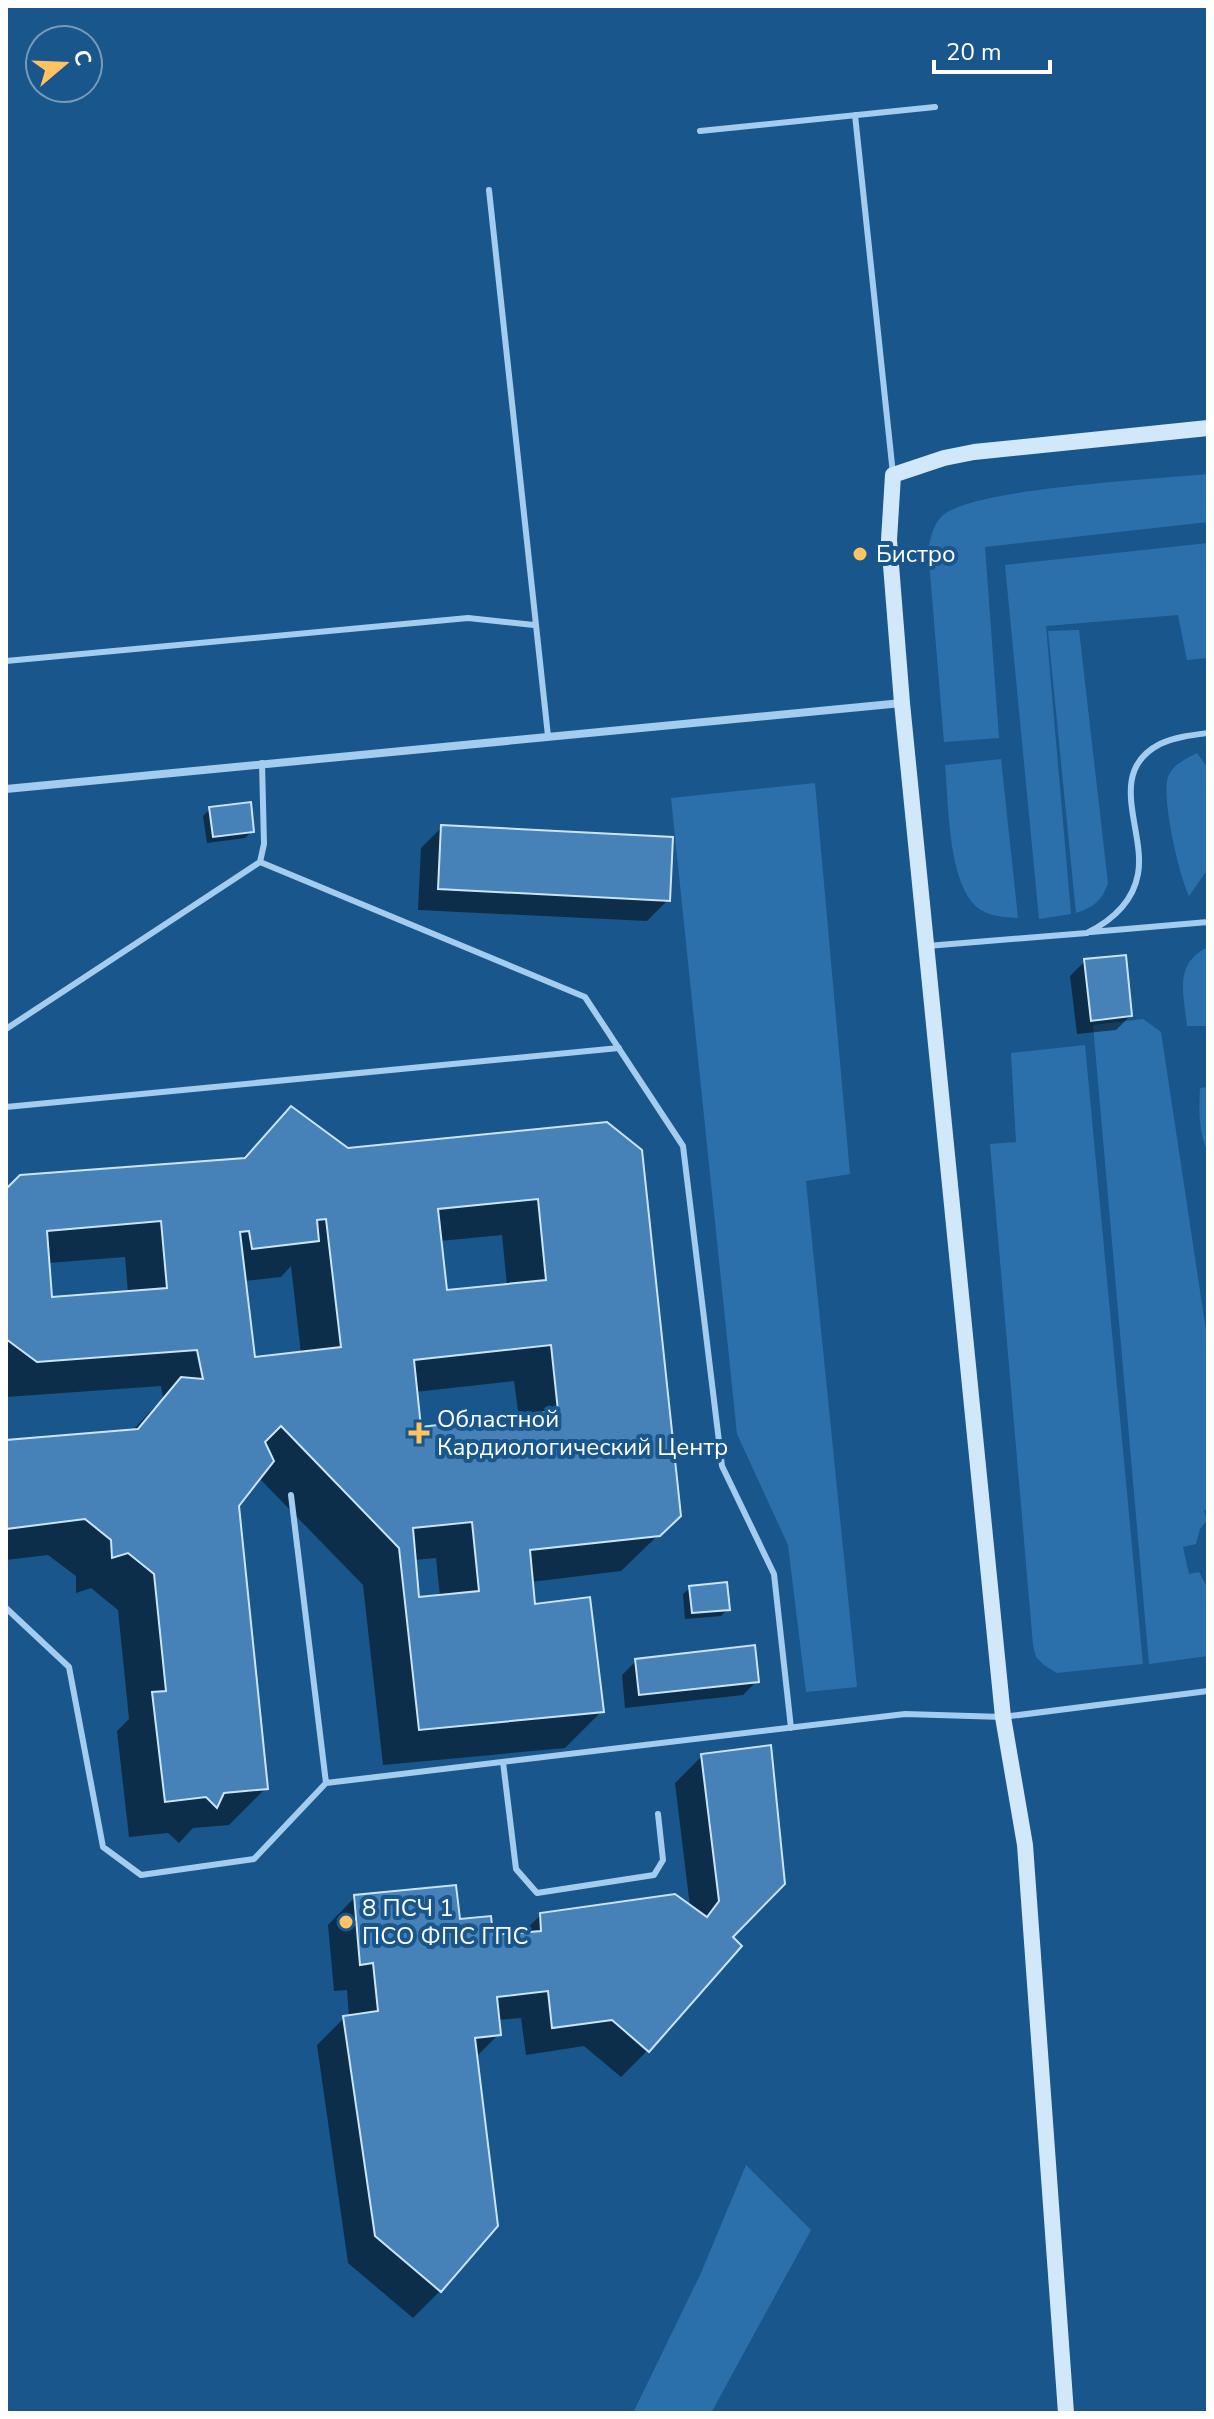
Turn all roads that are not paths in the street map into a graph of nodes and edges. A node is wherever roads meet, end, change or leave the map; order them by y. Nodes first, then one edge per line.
1 (935, 107) dead end
2 (855, 115) junction
3 (700, 131) dead end
4 (489, 190) dead end
5 (1208, 428) edge
6 (893, 475) junction
7 (534, 625) junction
8 (6, 661) edge
9 (902, 703) junction
10 (1208, 733) edge
11 (548, 736) junction
12 (262, 763) junction
13 (6, 789) edge
14 (260, 862) junction
15 (1208, 922) edge
16 (1087, 933) junction
17 (927, 946) junction
18 (6, 1029) edge
19 (619, 1048) junction
20 (6, 1107) edge
21 (291, 1495) dead end
22 (6, 1608) edge
23 (1208, 1691) edge
24 (1003, 1717) junction
25 (791, 1728) junction
26 (503, 1762) junction
27 (326, 1783) junction
28 (658, 1814) dead end
29 (1066, 2413) edge

1 - 2 lane
2 - 3 lane
2 - 6 lane
4 - 7 lane
5 - 6 street
6 - 9 street
7 - 8 lane
7 - 11 lane
9 - 11 street
9 - 17 street
10 - 16 lane
11 - 12 street
12 - 13 street
12 - 14 lane
14 - 18 lane
14 - 19 lane
15 - 16 lane
16 - 17 lane
17 - 24 street
19 - 20 lane
19 - 25 lane
21 - 27 lane
22 - 27 lane
23 - 24 lane
24 - 25 lane
24 - 29 street
25 - 26 lane
26 - 27 lane
26 - 28 lane

